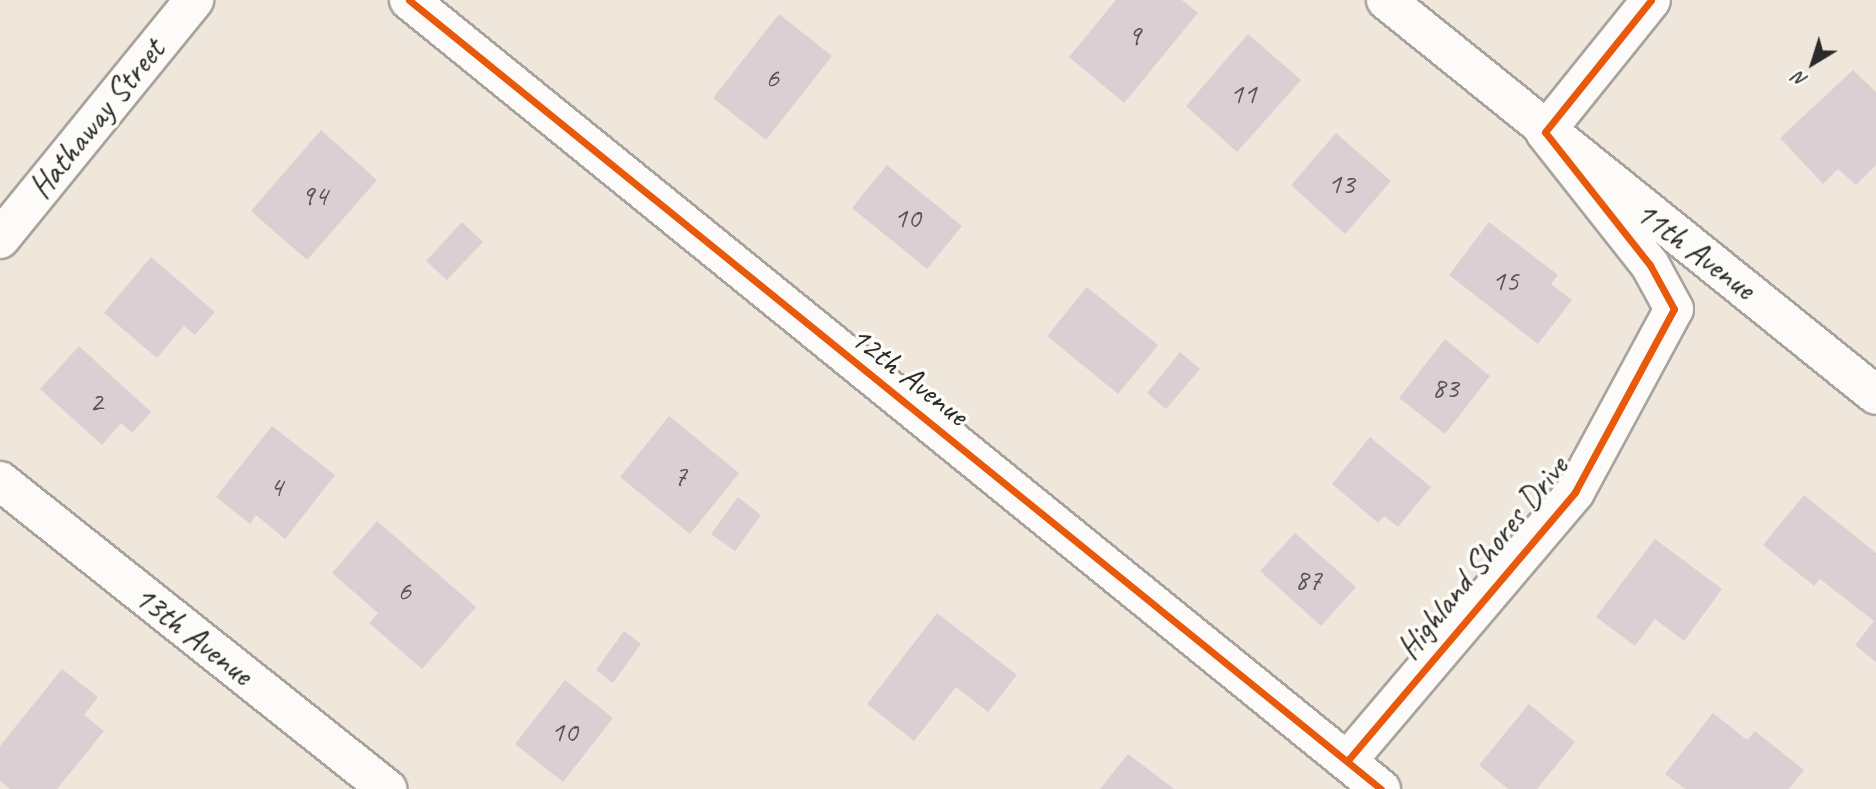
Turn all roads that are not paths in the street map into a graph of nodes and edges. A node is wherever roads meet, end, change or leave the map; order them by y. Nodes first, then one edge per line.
1 (194, 0) edge
2 (409, 0) edge
3 (1385, 0) edge
4 (1651, 0) edge
5 (1545, 132) junction
6 (0, 239) edge
7 (1876, 395) edge
8 (0, 481) edge
9 (1348, 760) junction
10 (387, 789) edge
11 (1381, 789) edge

1 - 6 street, Hathaway Street
2 - 9 street, 12th Avenue
3 - 5 street, 11th Avenue
4 - 5 street
5 - 7 street, 11th Avenue
5 - 9 street, Highland Shores Drive
8 - 10 street, 13th Avenue
9 - 11 street, 12th Avenue

